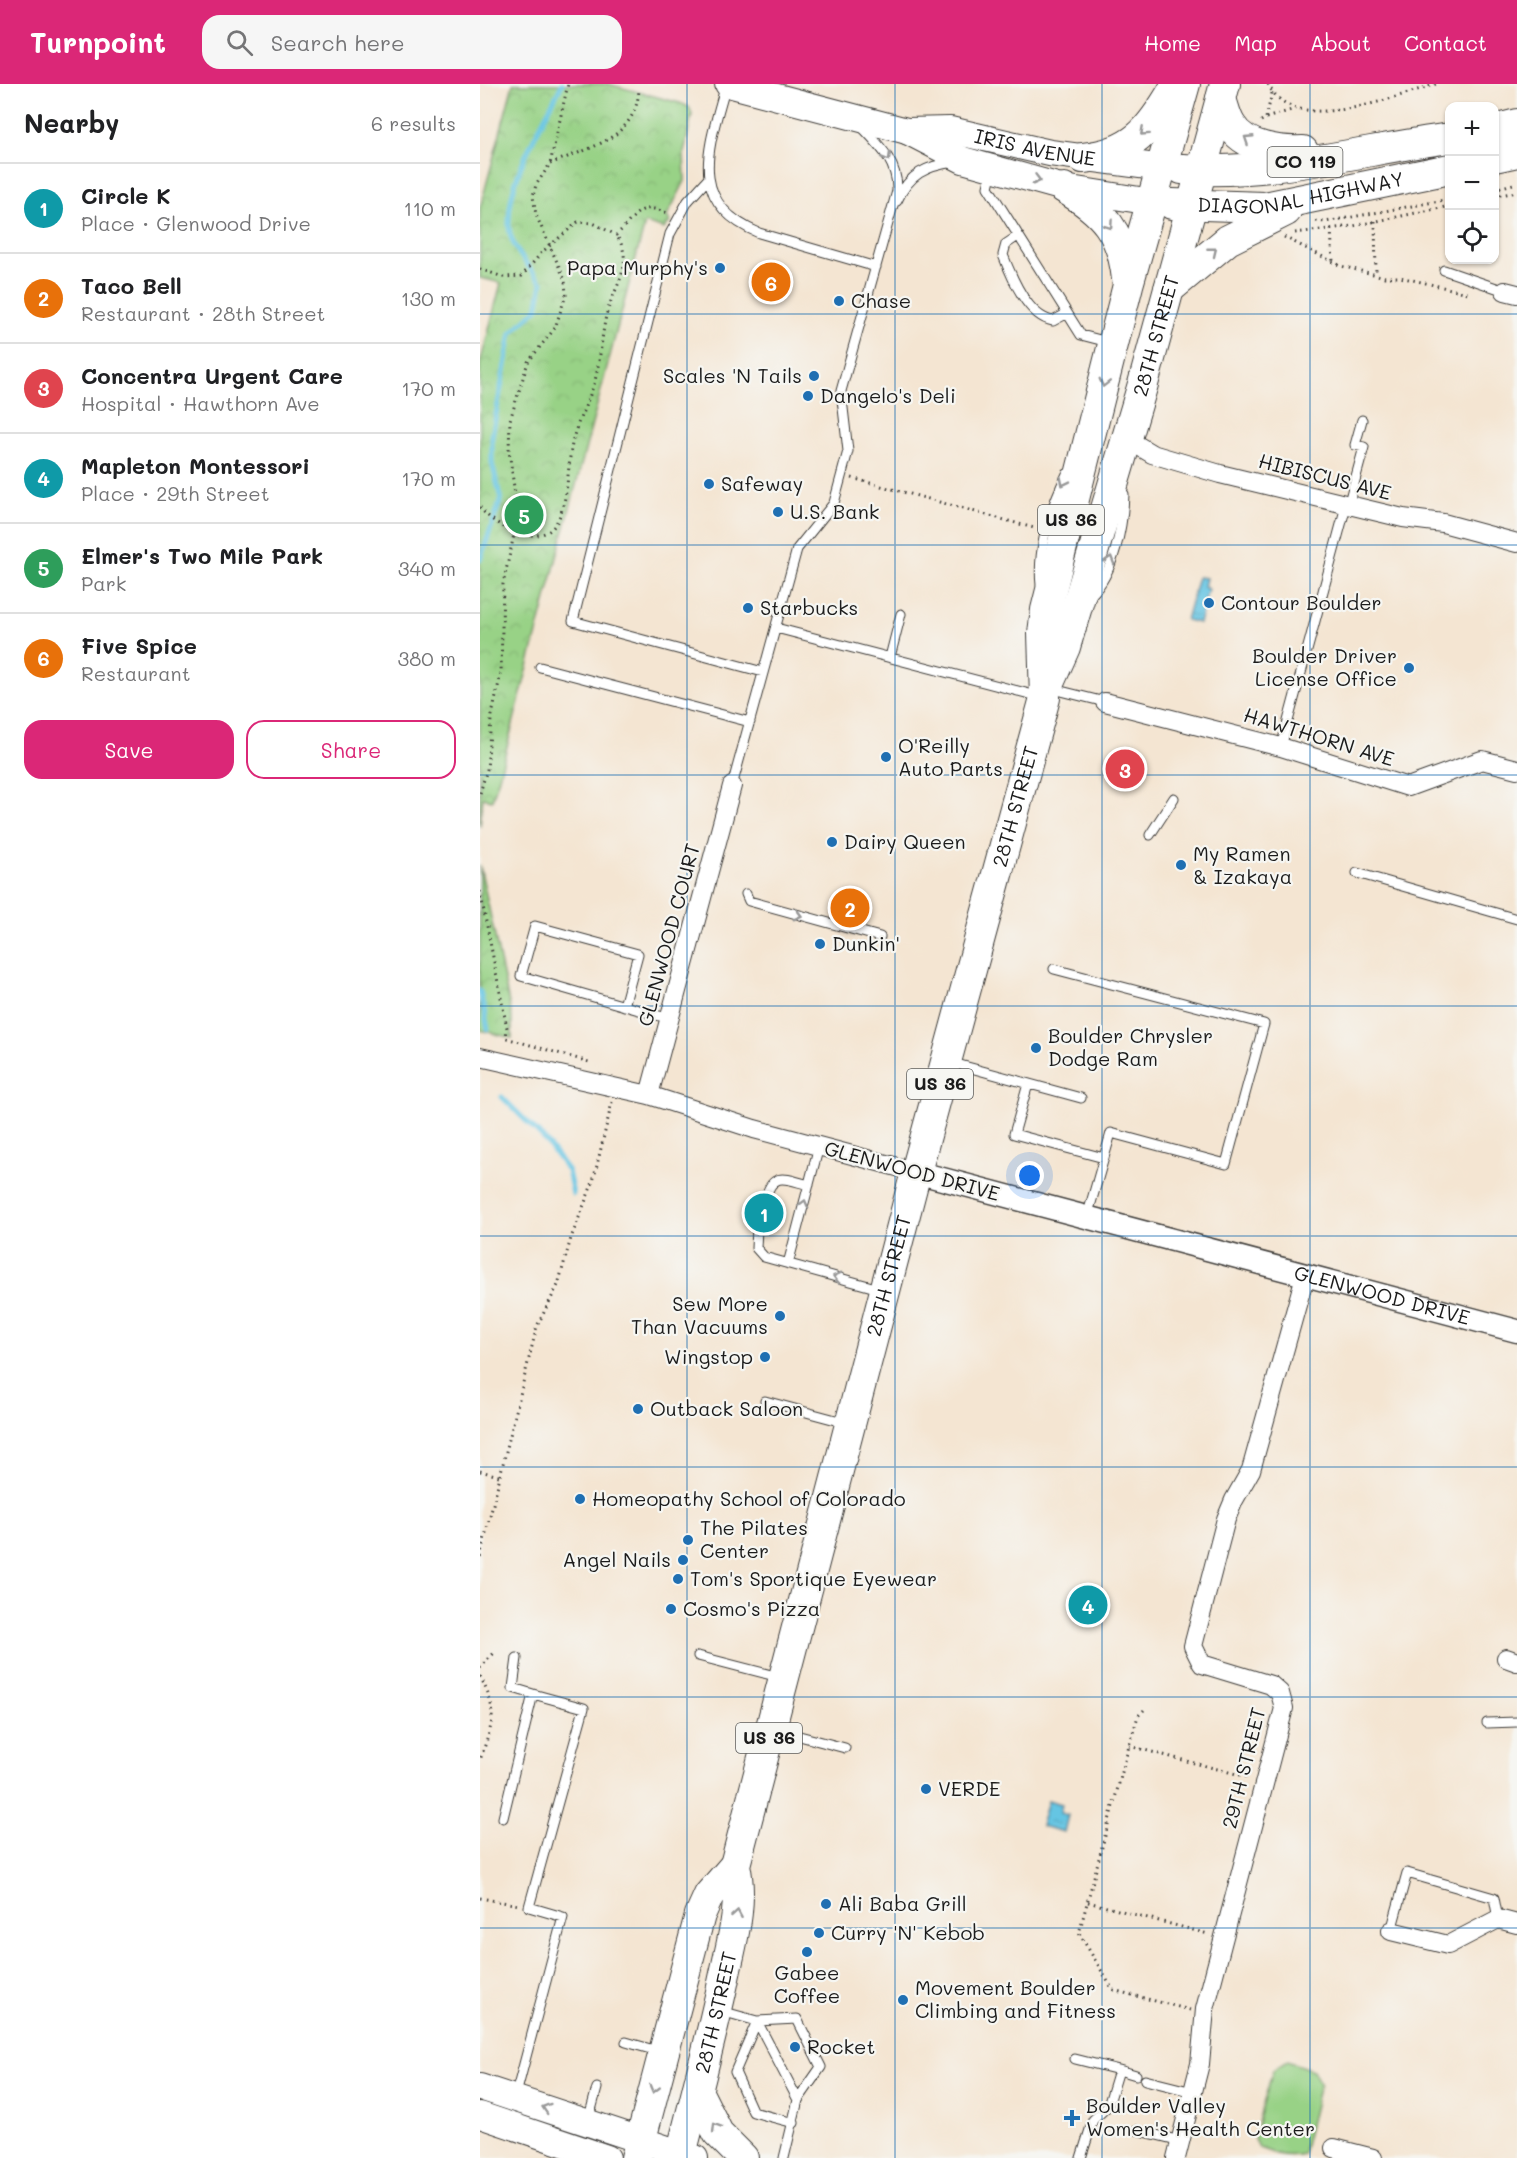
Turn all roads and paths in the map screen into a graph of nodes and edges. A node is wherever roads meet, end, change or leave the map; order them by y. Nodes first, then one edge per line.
1 (568, 84) edge
2 (727, 84) edge
3 (1177, 84) edge
4 (1185, 84) edge
5 (1268, 84) edge
6 (1436, 84) edge
7 (639, 89) dead end
8 (1223, 91) edge
9 (1272, 93) junction
10 (1295, 109) junction
11 (853, 117) junction
12 (1266, 117) junction
13 (1517, 124) edge
14 (1499, 129) edge
15 (908, 131) junction
16 (1242, 135) junction
17 (1445, 138) edge
18 (1408, 143) junction
19 (1517, 152) edge
20 (1499, 156) edge
21 (1083, 158) junction
22 (963, 160) junction
23 (550, 164) junction
24 (993, 168) junction
25 (1163, 168) junction
26 (1201, 170) junction
27 (1445, 170) edge
28 (708, 179) junction
29 (1517, 183) edge
30 (1064, 188) junction
31 (1499, 188) edge
32 (1517, 192) edge
33 (1499, 195) edge
34 (1445, 200) edge
35 (1152, 202) junction
36 (1191, 205) junction
37 (1445, 207) edge
38 (894, 208) junction
39 (1310, 211) junction
40 (1363, 216) junction
41 (678, 218) junction
42 (1375, 221) junction
43 (1365, 224) junction
44 (1331, 229) junction
45 (616, 235) junction
46 (1018, 236) junction
47 (549, 245) junction
48 (1333, 262) junction
49 (876, 267) junction
50 (480, 269) edge
51 (1444, 270) dead end
52 (1376, 274) junction
53 (1128, 285) junction
54 (1169, 289) junction
55 (1511, 292) edge
56 (1066, 314) junction
57 (1113, 343) junction
58 (1362, 420) dead end
59 (1125, 446) junction
60 (842, 475) junction
61 (1347, 506) junction
62 (480, 507) edge
63 (1034, 528) dead end
64 (515, 532) junction
65 (1517, 543) edge
66 (901, 614) dead end
67 (776, 628) junction
68 (890, 657) junction
69 (540, 667) dead end
70 (763, 672) junction
71 (1046, 692) junction
72 (1105, 702) joint
73 (750, 722) junction
74 (1281, 747) junction
75 (1517, 769) edge
76 (732, 786) joint
77 (480, 793) edge
78 (1174, 798) dead end
79 (1150, 835) dead end
80 (1357, 873) dead end
81 (480, 891) edge
82 (746, 894) dead end
83 (1517, 919) edge
84 (880, 937) dead end
85 (1054, 969) dead end
86 (624, 1006) junction
87 (670, 1018) junction
88 (480, 1057) edge
89 (946, 1062) junction
90 (598, 1065) dead end
91 (1028, 1084) junction
92 (616, 1087) junction
93 (649, 1095) junction
94 (1081, 1098) dead end
95 (819, 1146) junction
96 (1104, 1158) junction
97 (916, 1172) junction
98 (809, 1185) junction
99 (766, 1197) dead end
100 (1087, 1217) junction
101 (757, 1227) dead end
102 (788, 1264) junction
103 (1305, 1276) junction
104 (886, 1291) junction
105 (1517, 1331) edge
106 (765, 1401) dead end
107 (851, 1424) junction
108 (480, 1471) edge
109 (499, 1476) junction
110 (480, 1557) edge
111 (495, 1652) dead end
112 (698, 1656) dead end
113 (517, 1658) dead end
114 (480, 1668) edge
115 (480, 1676) edge
116 (784, 1679) junction
117 (533, 1694) junction
118 (1144, 1710) dead end
119 (1517, 1722) edge
120 (1487, 1723) dead end
121 (771, 1728) junction
122 (1129, 1746) junction
123 (844, 1748) dead end
124 (480, 1760) edge
125 (1265, 1781) junction
126 (503, 1818) dead end
127 (735, 1865) junction
128 (480, 1898) edge
129 (1088, 1902) junction
130 (529, 1907) junction
131 (1498, 1919) junction
132 (1517, 1924) edge
133 (1391, 1931) joint
134 (1223, 1938) junction
135 (717, 2010) junction
136 (1204, 2014) junction
137 (757, 2021) junction
138 (626, 2042) dead end
139 (664, 2053) junction
140 (1075, 2059) dead end
141 (1119, 2070) junction
142 (1136, 2075) dead end
143 (1145, 2080) dead end
144 (480, 2087) edge
145 (597, 2088) dead end
146 (697, 2091) junction
147 (1193, 2092) junction
148 (515, 2098) junction
149 (798, 2100) junction
150 (480, 2115) edge
151 (588, 2122) junction
152 (794, 2123) junction
153 (1136, 2130) dead end
154 (1334, 2148) dead end
155 (639, 2149) edge
156 (1179, 2150) edge
157 (571, 2152) edge
158 (685, 2157) edge
159 (607, 2158) edge
160 (743, 2158) edge
161 (784, 2158) edge
162 (1082, 2158) edge
163 (1373, 2158) edge

1 - 23 path
2 - 11 main road, IRIS AVENUE
2 - 28 lane
3 -> 21 highway
4 - 25 highway, 28TH STREET / US 36
5 - 9 path
6 - 10 path
7 - 23 path
8 - 16 highway
8 - 26 highway, 28TH STREET / US 36
9 - 10 path
9 - 12 path
10 - 12 path
11 - 15 main road, IRIS AVENUE
11 -> 38 lane
12 - 16 path
13 - 14 highway
15 - 21 main road, IRIS AVENUE
15 - 22 main road, IRIS AVENUE
18 -> 16 highway
17 - 18 highway, DIAGONAL HIGHWAY / CO 119
18 - 26 highway, DIAGONAL HIGHWAY / CO 119
19 - 20 highway
21 - 25 main road, IRIS AVENUE
22 - 24 main road, IRIS AVENUE
22 - 38 lane
23 - 47 path
24 -> 30 main road, IRIS AVENUE
24 - 46 lane
25 - 26 highway, DIAGONAL HIGHWAY / CO 119
25 - 35 highway, 28TH STREET / US 36
26 - 36 highway, 28TH STREET / US 36
27 - 39 highway, DIAGONAL HIGHWAY / CO 119
28 - 41 lane
28 - 49 lane
29 - 31 path
30 - 35 main road, IRIS AVENUE
30 -> 53 highway
32 - 33 path
34 - 40 path
35 - 36 highway, DIAGONAL HIGHWAY
35 - 53 highway, 28TH STREET / US 36
36 - 39 highway, DIAGONAL HIGHWAY
36 - 54 highway, 28TH STREET / US 36
37 - 42 path
38 - 49 lane
39 - 40 path
54 -> 39 highway, CO 119
40 - 43 path
41 - 45 path
41 - 70 lane
42 - 43 path
42 - 52 path
43 - 44 path
44 - 48 path
44 - 48 path
45 - 47 path
45 - 64 path
46 - 56 lane
46 - 56 lane
47 - 50 path
47 - 64 path
48 - 52 path
49 - 60 lane
51 - 55 lane
52 - 55 path
53 - 57 highway, 28TH STREET / US 36
54 - 59 highway, 28TH STREET / US 36
56 - 57 lane
57 -> 71 highway, 28TH STREET / US 36
58 - 61 lane
59 - 61 street, HIBISCUS AVE
71 -> 59 highway, 28TH STREET / US 36
60 - 63 path
60 - 67 lane
61 - 65 street, HIBISCUS AVE
61 - 74 lane
62 - 64 path
64 - 77 path
66 - 68 lane
67 - 68 lane
67 - 70 lane
68 - 71 lane
69 - 73 lane
70 - 73 lane
71 - 72 lane
71 - 89 highway, 28TH STREET / US 36
72 - 74 street, HAWTHORN AVE
73 - 76 lane
74 - 75 street, HAWTHORN AVE
76 - 87 street, GLENWOOD COURT
78 - 79 lane
80 - 83 lane
81 - 90 path
82 -> 84 lane
85 - 96 lane
86 - 86 lane
86 - 87 lane
87 - 93 street, GLENWOOD COURT
88 - 92 street, GLENWOOD DRIVE
89 - 91 lane
89 - 97 highway, 28TH STREET / US 36
91 - 94 lane
91 - 96 lane
92 - 93 street, GLENWOOD DRIVE
92 - 109 path
93 - 95 street, GLENWOOD DRIVE
95 - 97 street, GLENWOOD DRIVE
95 - 98 lane
96 - 100 lane
97 - 100 street, GLENWOOD DRIVE
97 - 104 highway, 28TH STREET / US 36
98 - 99 lane
102 -> 98 lane
100 - 103 street, GLENWOOD DRIVE
101 - 102 lane
104 -> 102 lane
103 - 105 street, GLENWOOD DRIVE
103 - 125 street, 29TH STREET
104 - 107 highway, 28TH STREET / US 36
106 - 107 lane
107 - 116 highway, 28TH STREET / US 36
108 - 109 path
109 - 110 path
111 - 114 path
112 - 116 lane
113 - 117 lane
115 - 124 path
116 - 121 highway, 28TH STREET / US 36
117 - 126 lane
117 - 130 lane
118 - 122 path
119 - 120 lane
121 - 123 lane
121 - 127 highway, 28TH STREET / US 36
122 - 125 path
122 - 129 path
125 - 134 street, 29TH STREET
135 -> 127 highway, 28TH STREET / US 36
127 - 139 highway, 28TH STREET / US 36
128 - 130 path
129 - 134 path
129 - 136 path
130 - 148 lane
131 - 132 street
131 - 133 street
131 - 133 lane
134 - 136 street, 29TH STREET
135 - 137 lane
135 - 146 highway, 28TH STREET / US 36
136 - 147 street, 29TH STREET
137 - 149 lane
137 - 149 lane
137 - 152 lane
138 - 139 lane
139 -> 155 highway, 28TH STREET / US 36
140 - 141 lane
141 - 142 lane
141 - 162 lane
143 - 147 lane
144 - 148 main road
145 - 151 lane
146 - 158 highway, 28TH STREET / US 36
160 -> 146 highway
147 - 156 street, 29TH STREET
151 -> 148 main road
149 - 152 lane
150 - 157 main road
151 - 155 main road
152 - 161 lane
153 - 156 lane
154 - 163 street
155 - 158 main road
157 - 159 main road

